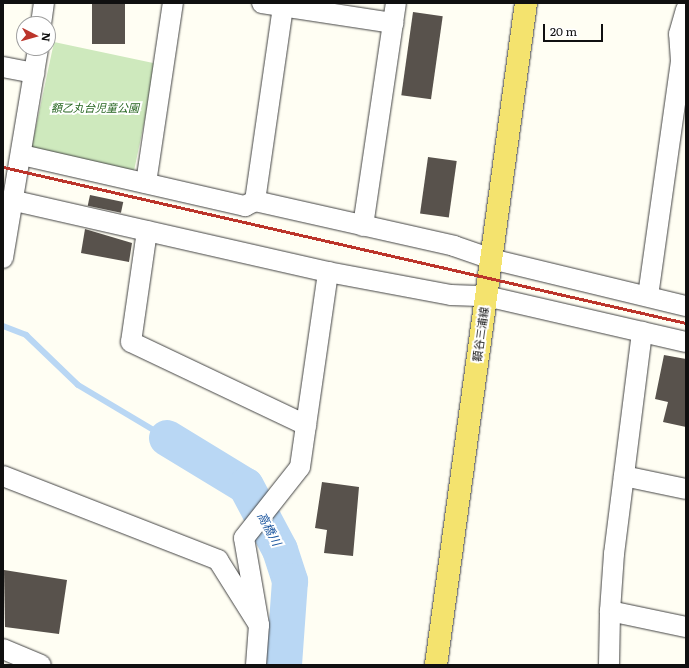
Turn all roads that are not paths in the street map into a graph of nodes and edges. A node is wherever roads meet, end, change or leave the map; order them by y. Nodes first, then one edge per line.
1 (44, 3) edge
2 (173, 3) edge
3 (262, 3) edge
4 (396, 3) edge
5 (526, 3) edge
6 (283, 6) junction
7 (686, 10) edge
8 (42, 16) edge
9 (393, 23) junction
10 (684, 47) edge
11 (37, 56) edge
12 (3, 67) edge
13 (34, 73) junction
14 (679, 135) edge
15 (22, 155) junction
16 (146, 183) junction
17 (15, 201) junction
18 (255, 201) junction
19 (363, 226) junction
20 (147, 231) junction
21 (3, 258) edge
22 (491, 259) junction
23 (328, 272) junction
24 (486, 296) junction
25 (648, 296) junction
26 (686, 306) edge
27 (642, 332) junction
28 (686, 342) edge
29 (306, 425) junction
30 (3, 476) edge
31 (624, 476) junction
32 (686, 489) edge
33 (610, 610) junction
34 (259, 625) junction
35 (686, 627) edge
36 (3, 649) edge
37 (41, 665) edge
38 (256, 665) edge
39 (436, 665) edge
40 (609, 665) edge

1 - 8 street
2 - 16 street
3 - 6 street
4 - 9 street
5 - 22 main road, 額谷三浦線
6 - 9 street
6 - 18 street
7 - 10 street
9 - 19 street
10 - 14 street
11 - 13 street
12 - 13 street
13 - 15 street
14 - 25 street
15 - 16 street
15 - 17 street
16 - 18 street
17 - 20 street
17 - 21 street
18 - 19 street
19 - 22 street
20 - 23 street
20 - 29 street
22 - 24 main road, 額谷三浦線
22 - 25 street
23 - 24 street
23 - 29 street
24 - 27 street
24 - 39 main road, 額谷三浦線
25 - 26 street
27 - 28 street
27 - 31 street
29 - 34 street
30 - 34 street
31 - 32 street
31 - 33 street
33 - 35 street
33 - 40 street
34 - 38 street
36 - 37 street

